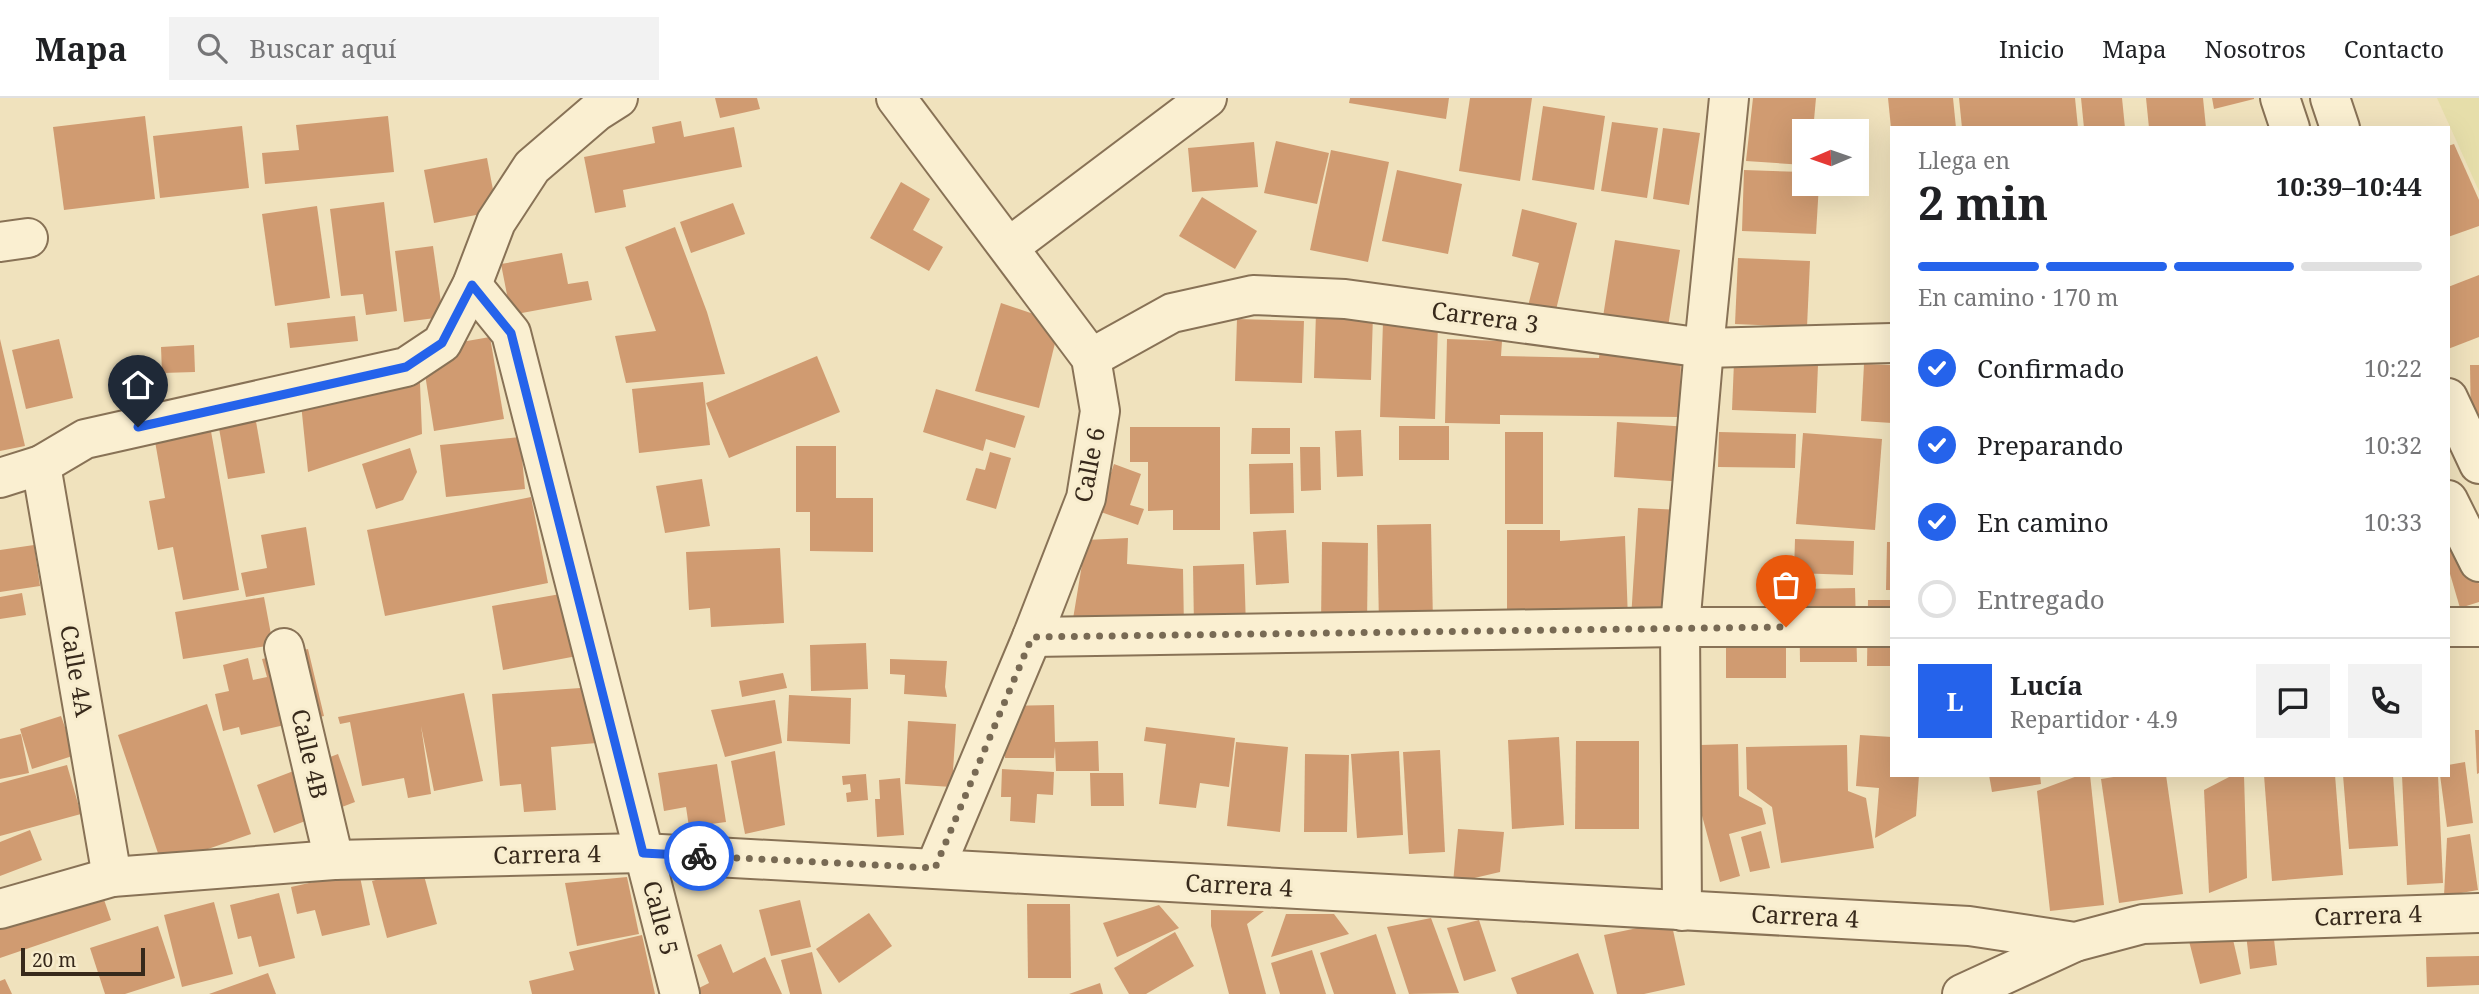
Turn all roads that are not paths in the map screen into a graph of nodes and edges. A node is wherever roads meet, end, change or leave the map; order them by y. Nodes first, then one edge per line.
1 (897, 98) edge
2 (1207, 98) edge
3 (1729, 98) edge
4 (2280, 98) edge
5 (2330, 98) edge
6 (596, 103) edge
7 (2289, 126) edge
8 (2339, 126) edge
9 (1009, 247) junction
10 (472, 285) junction
11 (1890, 343) edge
12 (1704, 348) junction
13 (1091, 358) junction
14 (2450, 402) edge
15 (2479, 464) edge
16 (41, 465) junction
17 (0, 478) edge
18 (2450, 504) edge
19 (2479, 562) edge
20 (1680, 626) junction
21 (1890, 627) edge
22 (2450, 627) edge
23 (2479, 627) edge
24 (1032, 637) junction
25 (284, 648) dead end
26 (643, 853) junction
27 (334, 860) junction
28 (935, 868) junction
29 (111, 877) junction
30 (0, 909) edge
31 (1682, 911) junction
32 (2479, 913) edge
33 (2076, 942) junction
34 (680, 994) edge
35 (1962, 994) edge

1 - 9 street, Calle 6
2 - 9 street
3 - 12 street
4 - 7 street
5 - 8 street
6 - 10 street
9 - 13 street, Calle 6
10 - 16 street
10 - 26 street, Calle 5
11 - 12 street, Carrera 3
12 - 13 street, Carrera 3
12 - 20 street
13 - 24 street, Calle 6
14 - 15 street
16 - 17 street
16 - 29 street, Calle 4A
18 - 19 street
20 - 21 street
20 - 24 street
20 - 31 street
22 - 23 street
24 - 28 street, Calle 6
25 - 27 street, Calle 4B
26 - 27 street, Carrera 4
26 - 28 street, Carrera 4
26 - 34 street, Calle 5
27 - 29 street, Carrera 4
28 - 31 street, Carrera 4
29 - 30 street, Carrera 4
31 - 33 street, Carrera 4
32 - 33 street, Carrera 4
33 - 35 street

